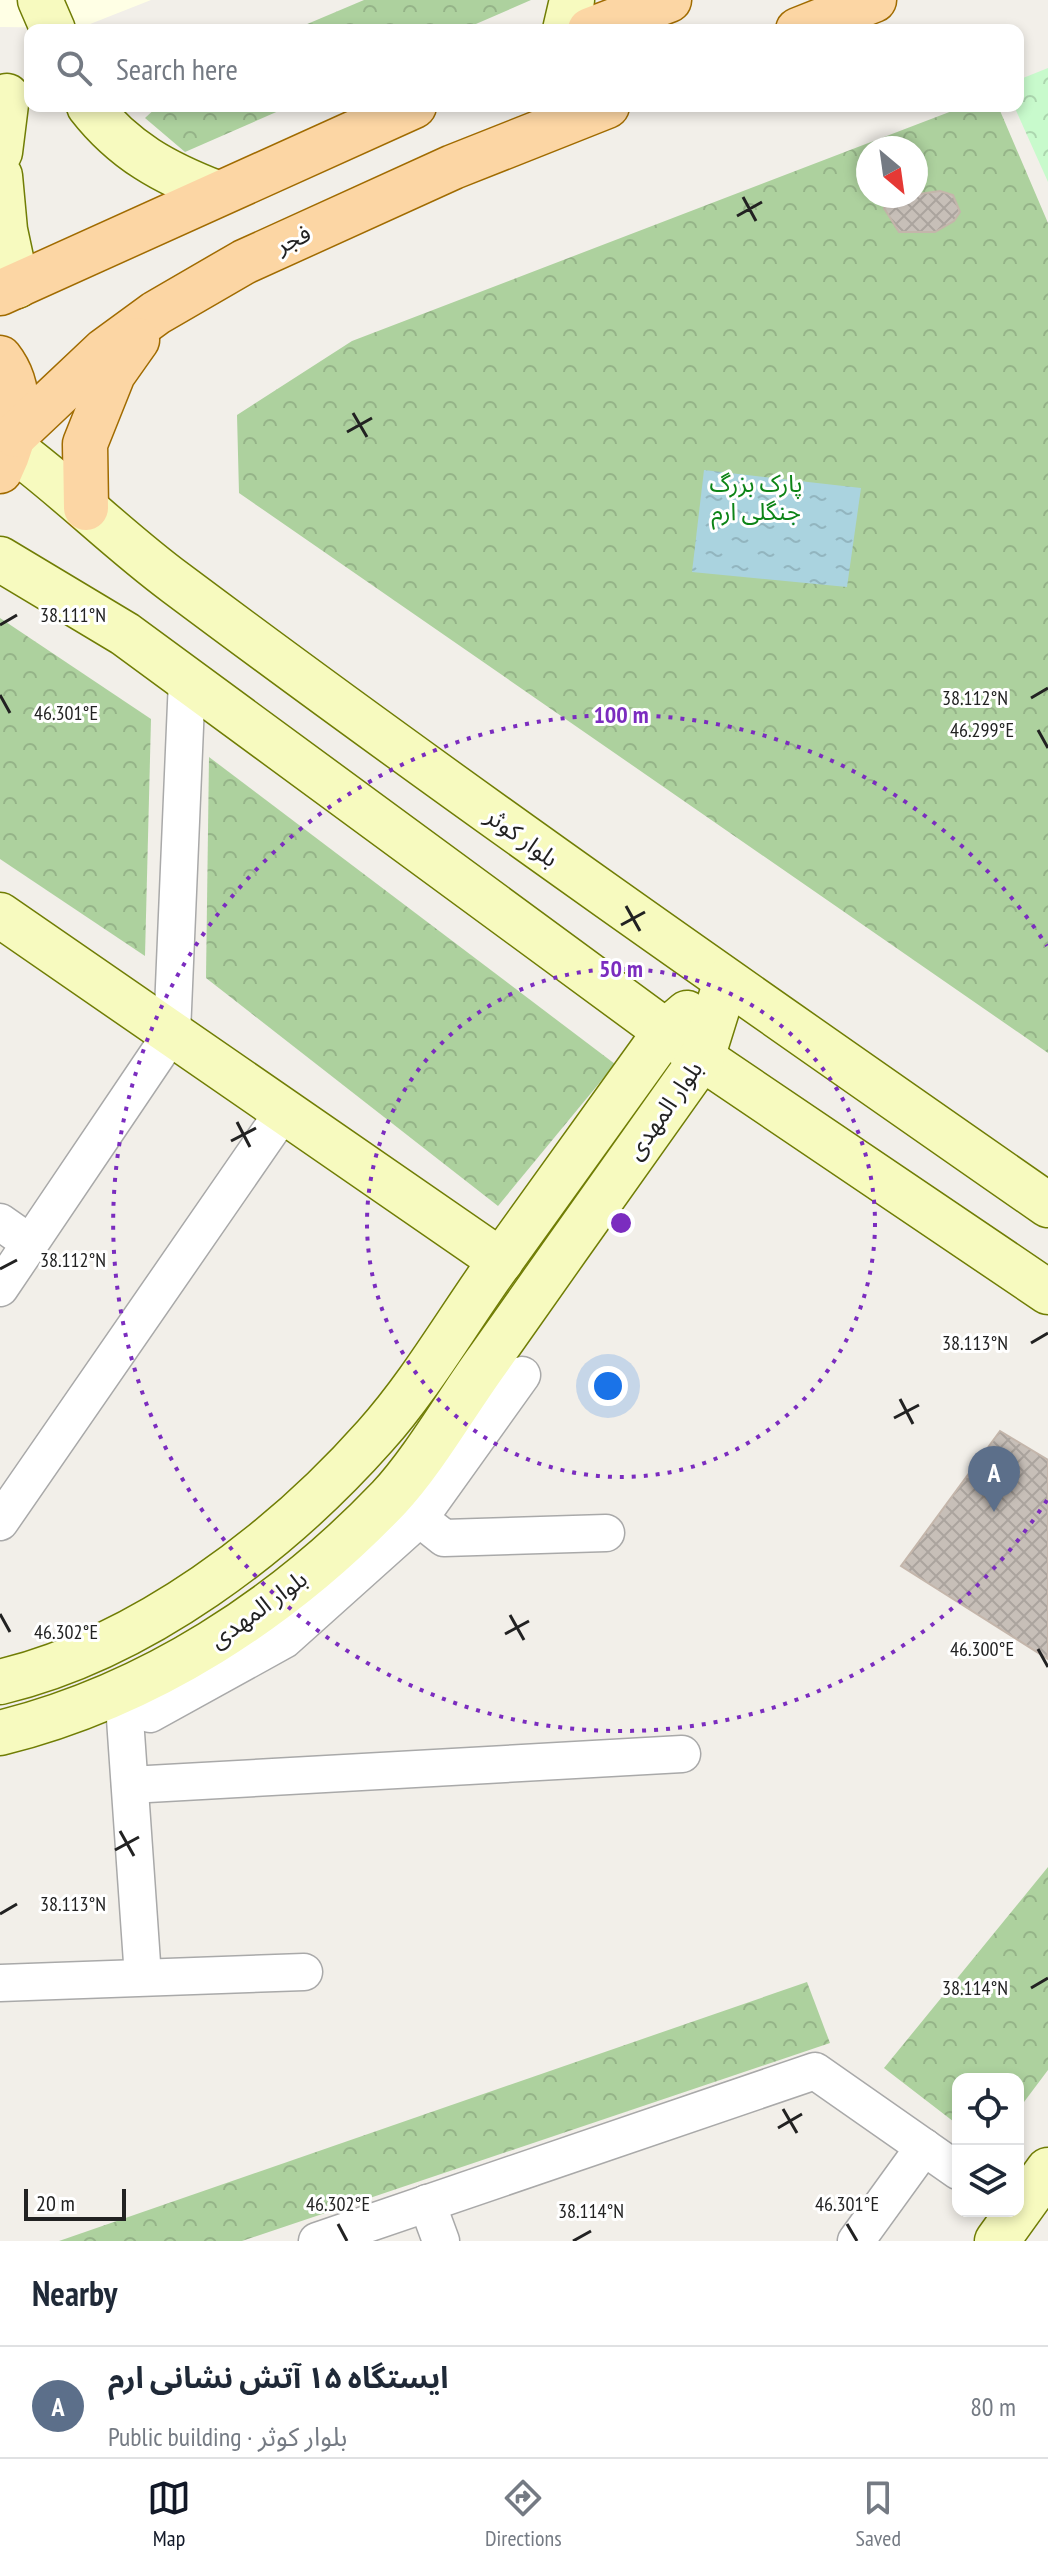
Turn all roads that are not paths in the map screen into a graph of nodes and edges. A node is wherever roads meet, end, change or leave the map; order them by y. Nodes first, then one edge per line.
1 (40, 0) edge
2 (572, 0) edge
3 (669, 0) edge
4 (874, 0) edge
5 (50, 24) edge
6 (566, 24) edge
7 (606, 24) edge
8 (813, 24) edge
9 (9, 98) edge
10 (94, 112) edge
11 (400, 112) edge
12 (592, 112) edge
13 (0, 152) edge
14 (0, 176) edge
15 (217, 193) junction
16 (9, 290) edge
17 (156, 313) junction
18 (0, 358) edge
19 (9, 451) edge
20 (86, 508) junction
21 (0, 559) edge
22 (187, 680) junction
23 (0, 915) edge
24 (726, 981) junction
25 (666, 1031) junction
26 (172, 1033) junction
27 (702, 1058) junction
28 (284, 1111) junction
29 (1048, 1205) edge
30 (0, 1222) edge
31 (30, 1243) junction
32 (501, 1261) junction
33 (0, 1288) edge
34 (1048, 1292) edge
35 (522, 1375) dead end
36 (5, 1503) edge
37 (405, 1508) junction
38 (606, 1533) dead end
39 (13, 1679) edge
40 (137, 1702) junction
41 (43, 1722) junction
42 (0, 1733) edge
43 (682, 1754) dead end
44 (130, 1785) junction
45 (304, 1972) dead end
46 (143, 1977) junction
47 (0, 1983) edge
48 (924, 2147) junction
49 (952, 2167) edge
50 (1048, 2170) edge
51 (427, 2203) junction
52 (1010, 2222) edge
53 (317, 2241) edge
54 (441, 2241) edge
55 (856, 2241) edge

1 - 5 main road
2 - 6 main road
3 - 7 main road
4 - 8 main road
9 - 13 main road
10 - 15 main road
11 - 15 main road
12 - 17 main road, فجر
14 - 16 main road
15 - 16 main road
17 - 19 main road, فجر
17 - 20 main road
18 - 19 main road
19 - 20 main road, بلوار کوثر
20 - 24 main road, بلوار کوثر
21 - 22 main road
22 - 25 main road
22 - 26 street
23 - 26 main road
24 - 25 main road, بلوار المهدی
24 - 27 main road, بلوار المهدی
24 - 29 main road, بلوار کوثر
25 - 27 main road
25 - 32 main road, بلوار المهدی
26 - 28 main road
26 - 31 street
27 - 34 main road
27 - 37 main road, بلوار المهدی
28 - 32 main road
28 - 36 street
30 - 31 street
31 - 33 street
32 - 39 main road, بلوار المهدی
35 - 37 street
37 - 38 street
37 - 40 main road, بلوار المهدی
39 - 41 main road
40 - 41 main road, بلوار المهدی
40 - 44 street
41 - 42 main road, بلوار المهدی
43 - 44 street
44 - 46 street
45 - 46 street
46 - 47 street
48 - 49 street
48 - 51 street
48 - 55 street
50 - 52 main road
51 - 53 street
51 - 54 street

